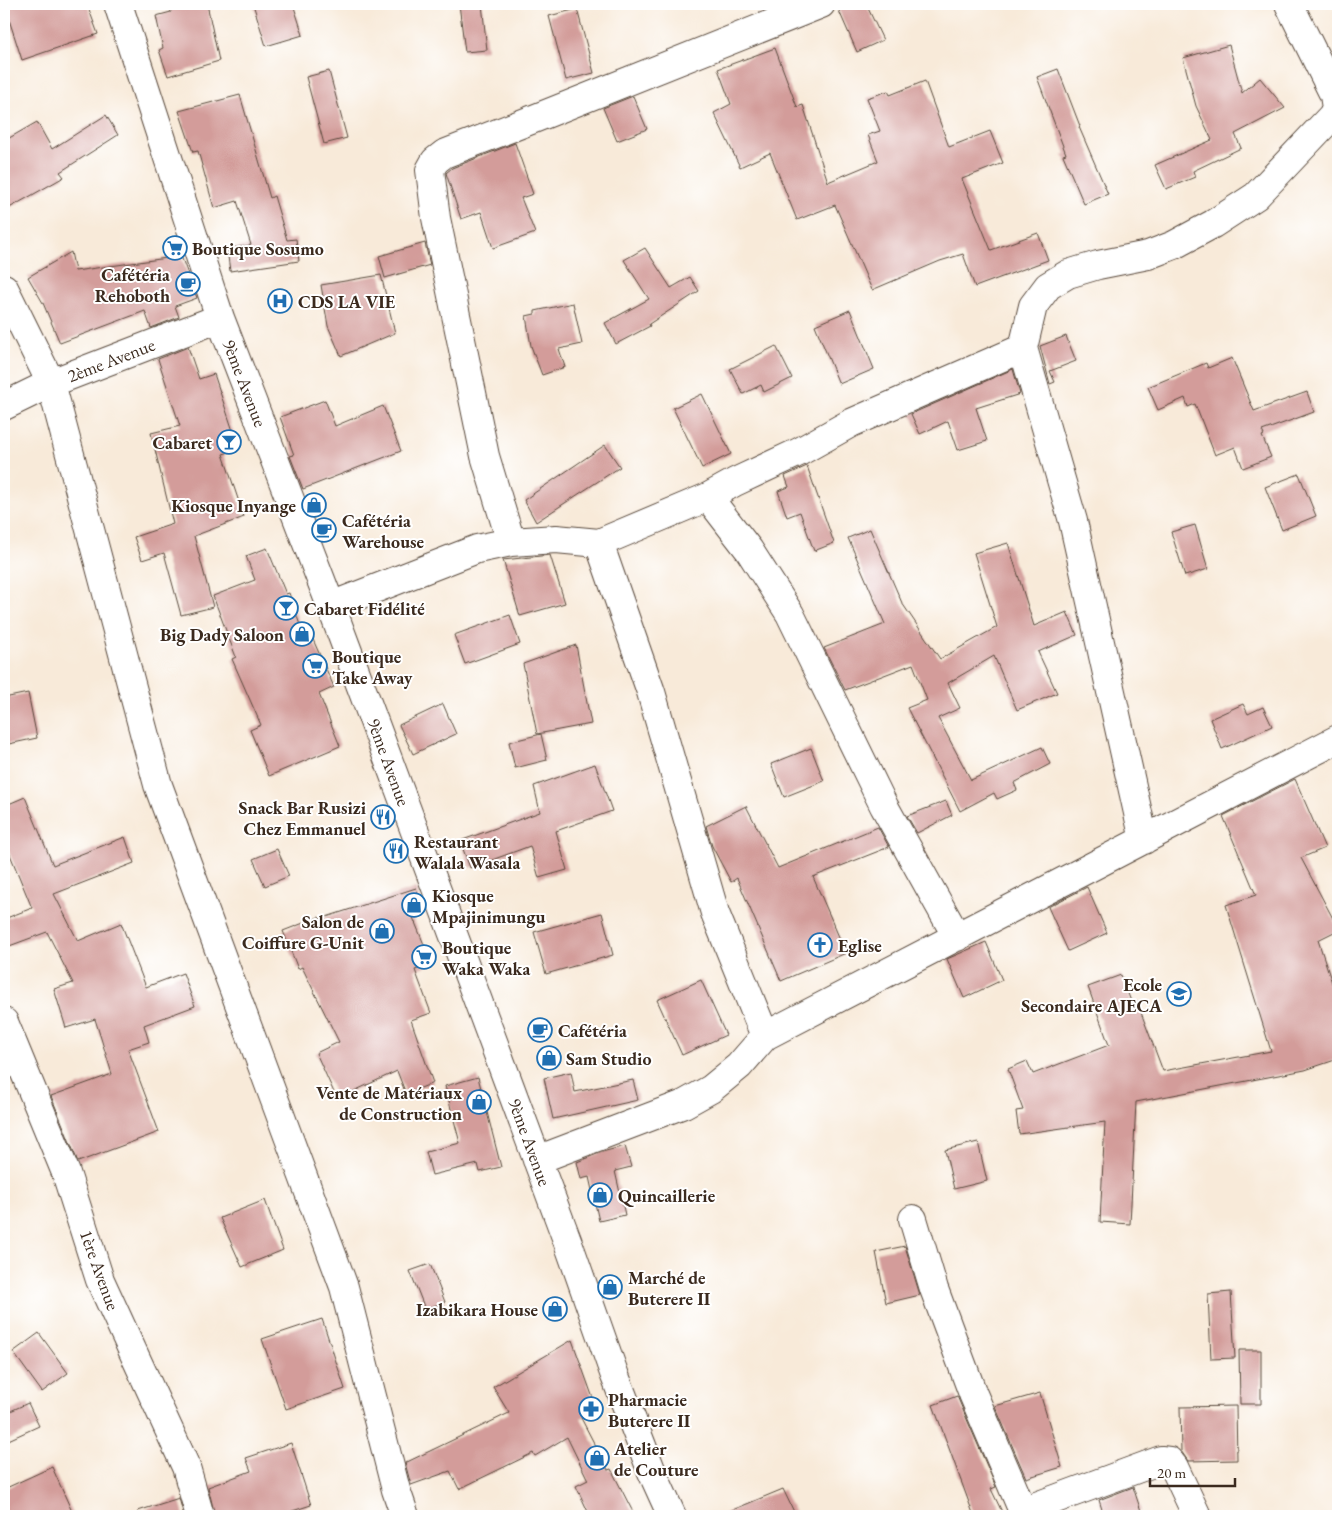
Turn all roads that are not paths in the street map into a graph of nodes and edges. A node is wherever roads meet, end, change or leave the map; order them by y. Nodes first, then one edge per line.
1 (118, 4) edge
2 (821, 4) edge
3 (1289, 4) edge
4 (4, 288) edge
5 (220, 318) junction
6 (1023, 348) junction
7 (51, 383) junction
8 (4, 406) edge
9 (708, 498) junction
10 (511, 542) junction
11 (599, 543) junction
12 (331, 606) junction
13 (1338, 738) edge
14 (1144, 840) junction
15 (957, 938) junction
16 (4, 1022) edge
17 (765, 1036) junction
18 (537, 1160) junction
19 (913, 1219) dead end
20 (1024, 1514) edge
21 (200, 1516) edge
22 (405, 1516) edge
23 (672, 1516) edge
24 (1197, 1516) edge

1 - 5 street, 9ème Avenue
2 - 10 street
3 - 6 street
4 - 7 street
5 - 7 street, 2ème Avenue
5 - 12 street, 9ème Avenue
6 - 9 street
6 - 14 street
7 - 8 street, 2ème Avenue
7 - 22 street
9 - 11 street
9 - 15 street
10 - 11 street
10 - 12 street
11 - 17 street
12 - 18 street, 9ème Avenue
13 - 14 street
14 - 15 street
15 - 17 street
16 - 21 street, 1ère Avenue
17 - 18 street
18 - 23 street, 9ème Avenue
19 - 20 street
20 - 24 street

